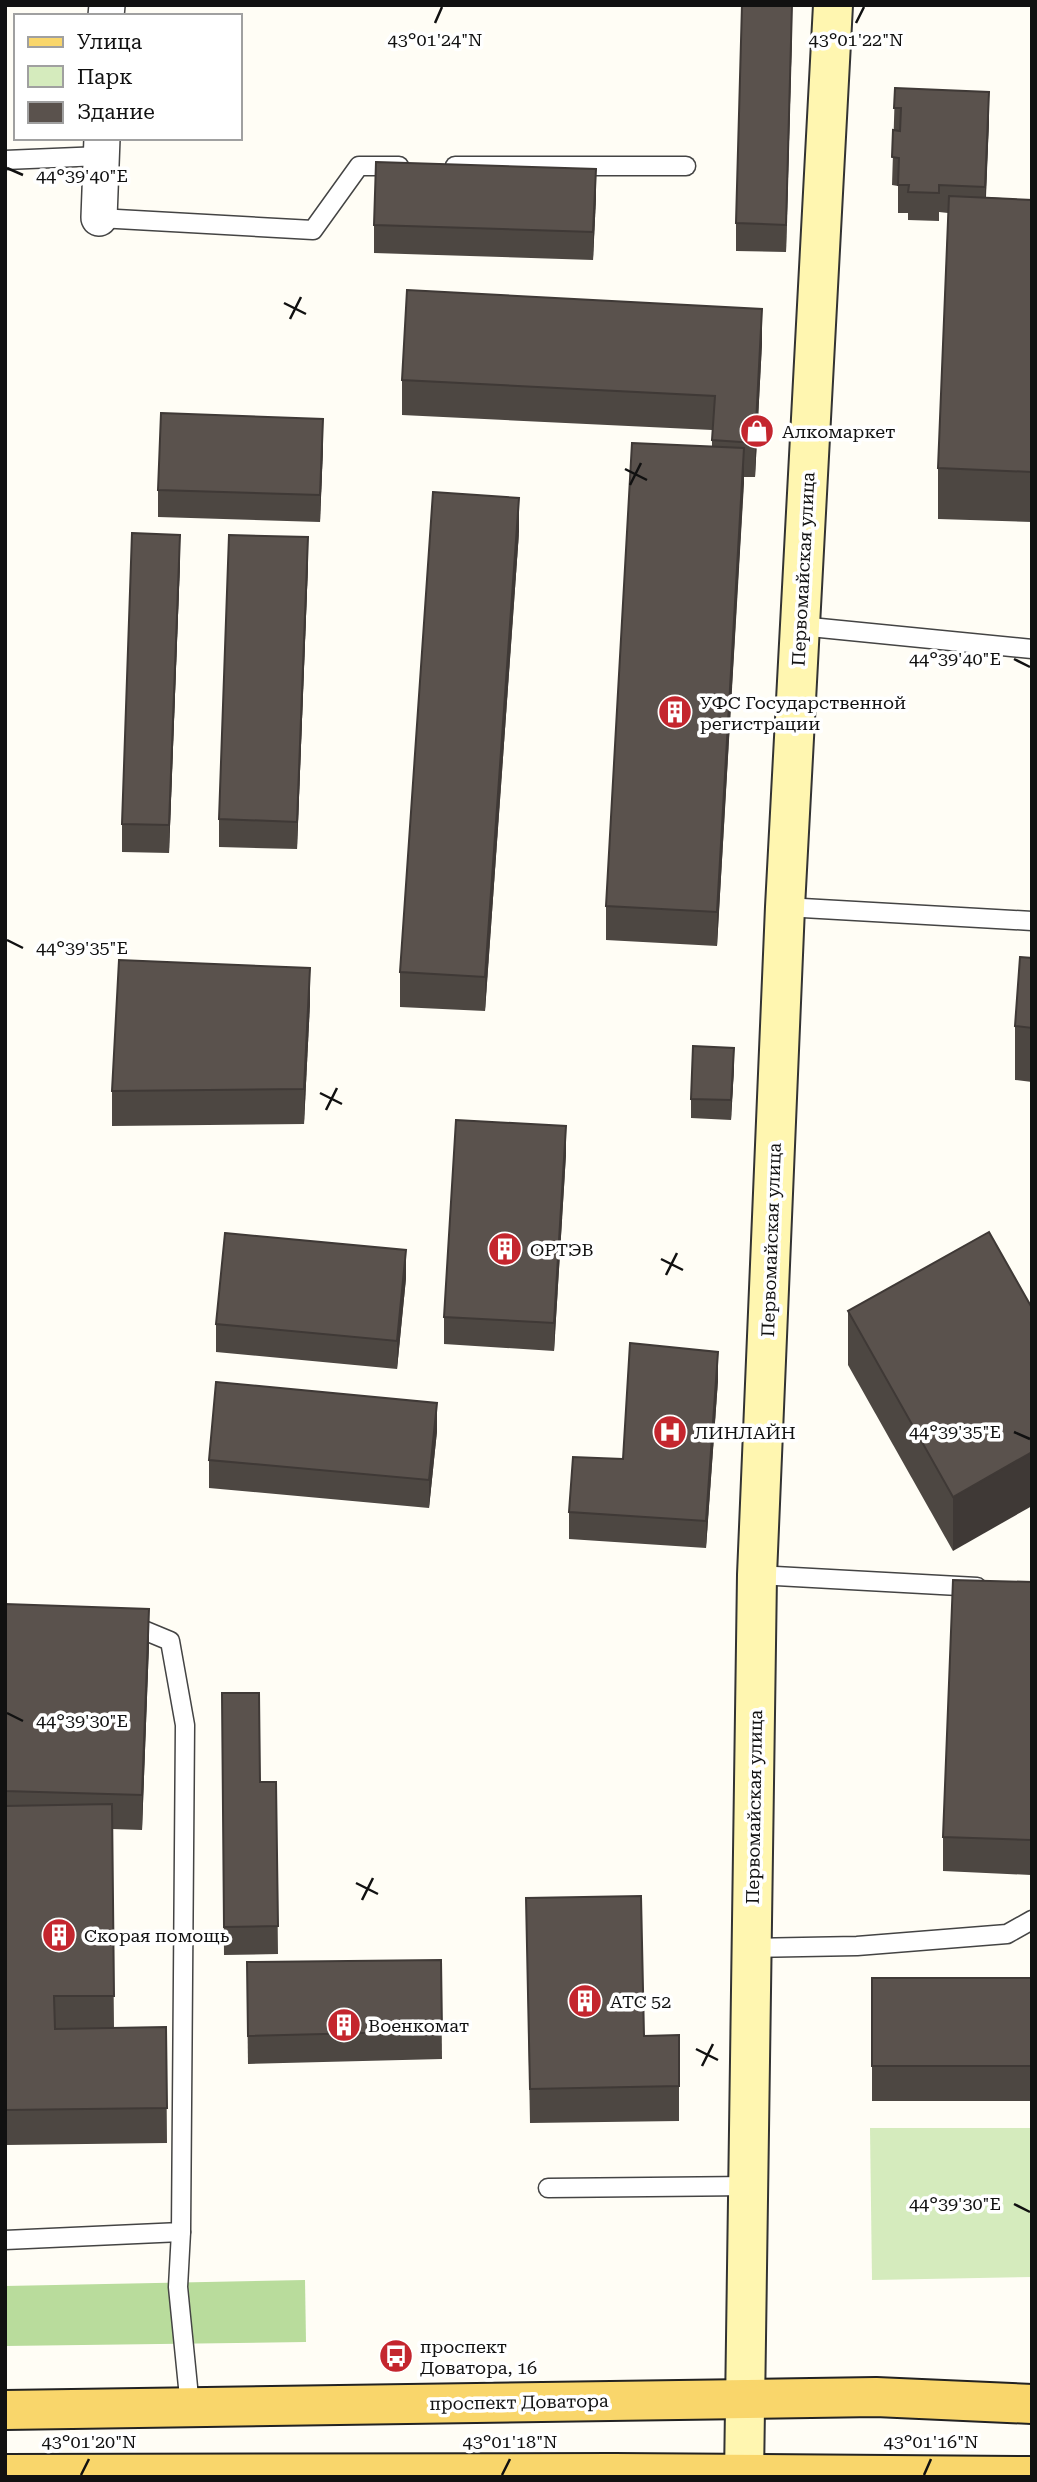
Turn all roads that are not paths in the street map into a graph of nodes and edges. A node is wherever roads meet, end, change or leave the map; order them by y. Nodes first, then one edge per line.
1 (833, 5) edge
2 (101, 147) edge
3 (5, 160) edge
4 (414, 166) edge
5 (442, 166) edge
6 (686, 166) dead end
7 (99, 218) joint
8 (800, 626) junction
9 (1032, 649) edge
10 (785, 907) junction
11 (1032, 921) edge
12 (757, 1575) junction
13 (990, 1588) edge
14 (107, 1615) edge
15 (1032, 1920) edge
16 (752, 1948) junction
17 (750, 2186) junction
18 (548, 2188) dead end
19 (181, 2232) junction
20 (5, 2240) edge
21 (746, 2399) junction
22 (1032, 2404) edge
23 (190, 2407) junction
24 (5, 2410) edge
25 (5, 2474) edge
26 (744, 2476) edge
27 (1032, 2476) edge

1 - 8 street, Первомайская улица
2 - 3 lane
2 - 7 street
4 - 7 lane
5 - 6 lane
8 - 9 lane
8 - 10 street, Первомайская улица
10 - 11 lane
10 - 12 street, Первомайская улица
12 - 13 lane
12 - 16 street, Первомайская улица
14 - 19 lane
15 - 16 lane
16 - 17 street, Первомайская улица
17 - 18 lane
17 - 21 street, Первомайская улица
19 - 20 lane
19 - 23 lane
21 - 22 main road, проспект Доватора
21 - 23 main road, проспект Доватора
21 - 26 street, Первомайская улица
23 - 24 main road, проспект Доватора
25 - 26 main road
26 - 27 main road

